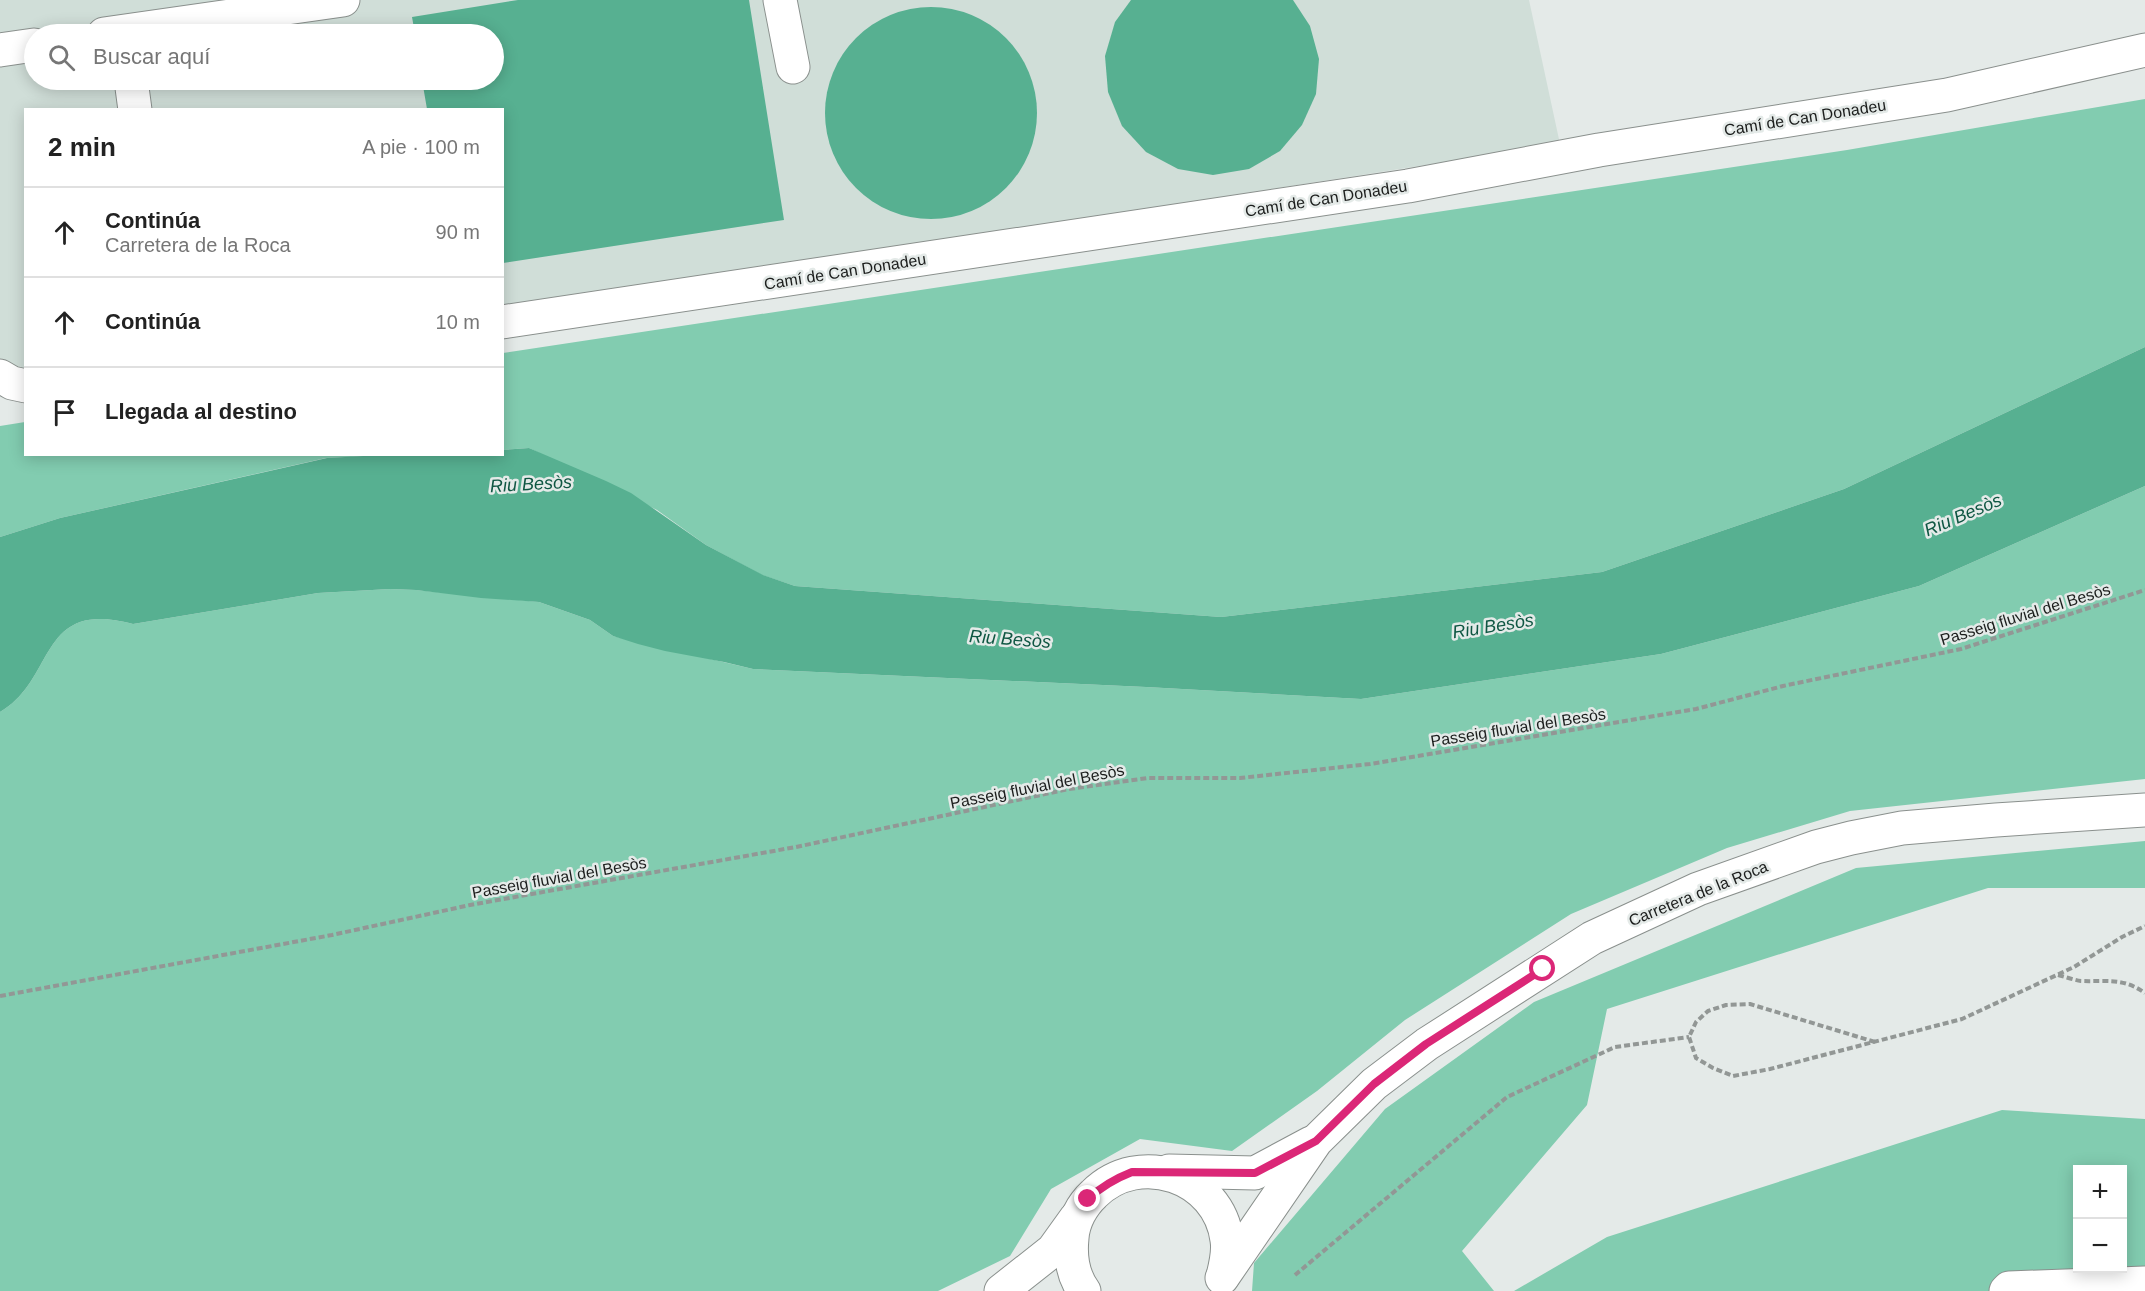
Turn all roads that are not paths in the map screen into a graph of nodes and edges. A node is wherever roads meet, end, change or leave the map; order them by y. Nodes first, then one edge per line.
1 (343, 0) edge
2 (780, 0) edge
3 (183, 24) edge
4 (24, 46) edge
5 (0, 50) edge
6 (2145, 50) edge
7 (794, 67) dead end
8 (132, 90) edge
9 (135, 108) edge
10 (504, 322) edge
11 (2145, 810) edge
12 (1316, 1141) junction
13 (1149, 1171) junction
14 (1078, 1214) junction
15 (2145, 1283) edge
16 (1219, 1284) edge
17 (1001, 1291) edge
18 (1084, 1291) edge
19 (2006, 1291) edge

1 - 3 street
2 - 7 street
4 - 5 street
6 - 10 street, Camí de Can Donadeu
8 - 9 street
11 - 12 street, Carretera de la Roca
12 - 13 street, Carretera de la Roca
12 - 16 street, Carretera de la Roca
13 - 14 street
13 - 16 street
14 - 17 street
14 - 18 street
15 - 19 street

